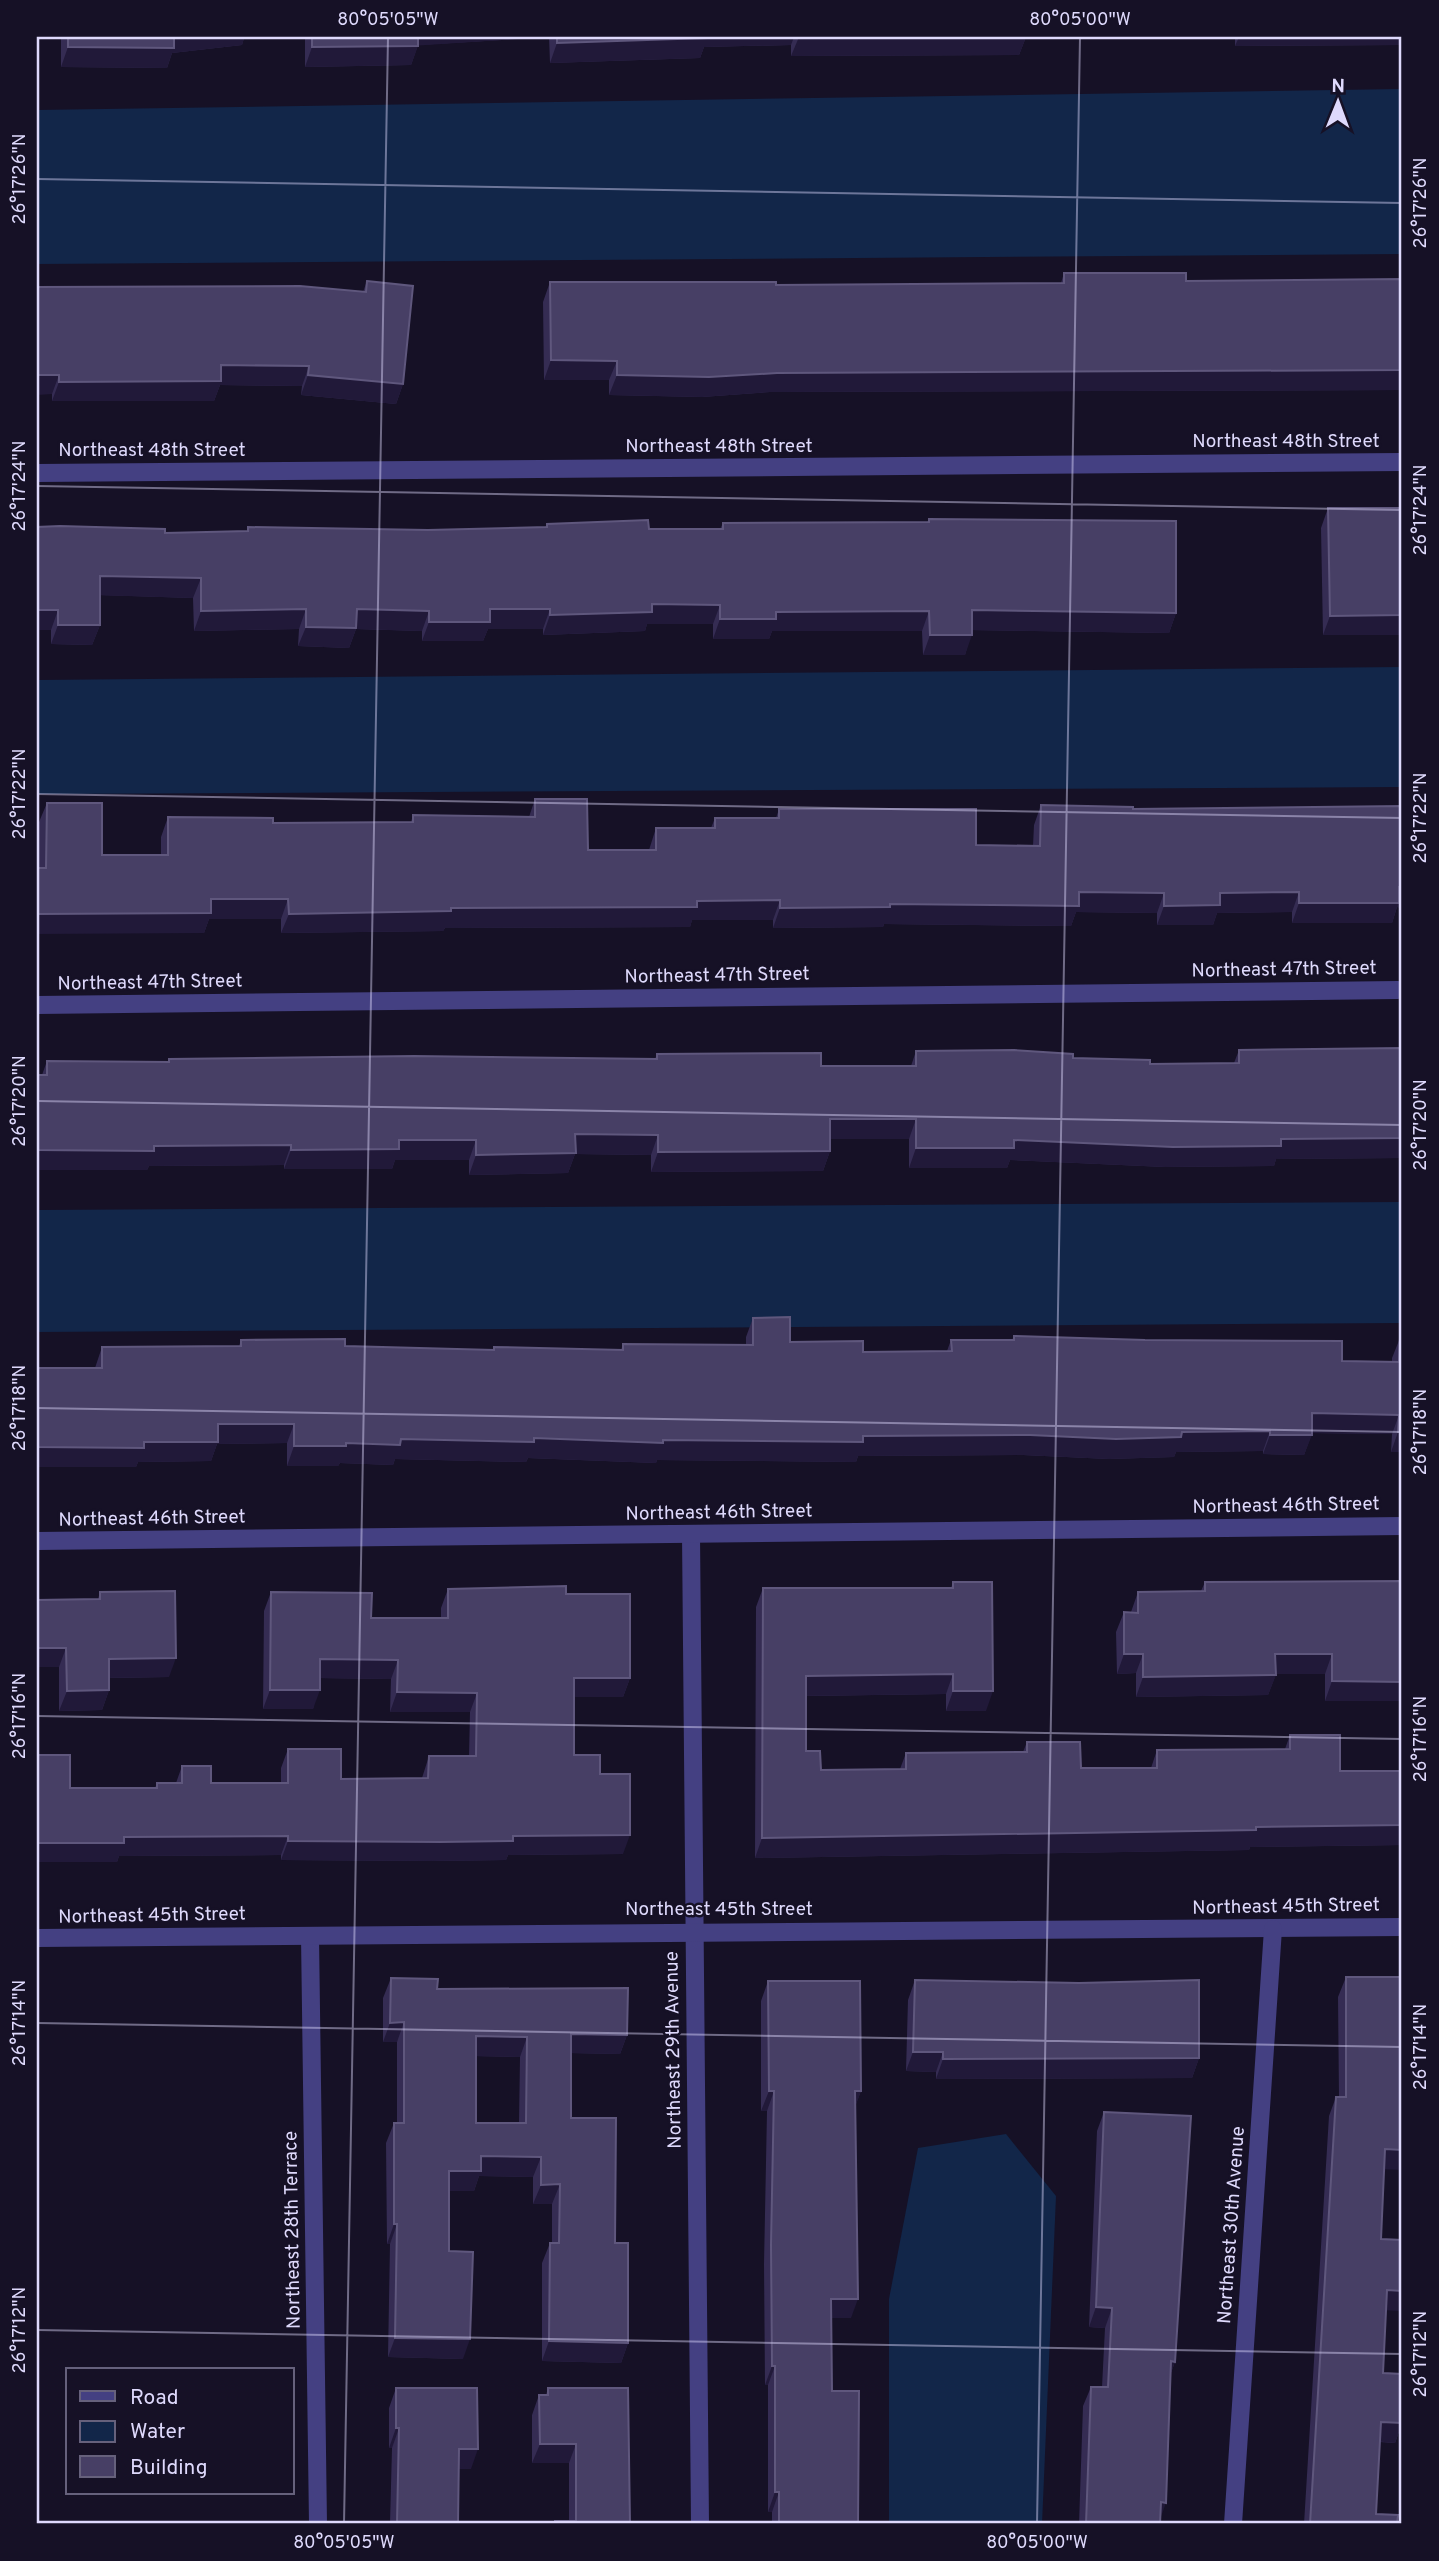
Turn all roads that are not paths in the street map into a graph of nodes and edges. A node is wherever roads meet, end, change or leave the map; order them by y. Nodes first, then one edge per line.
1 (1402, 462) edge
2 (37, 473) edge
3 (1398, 990) dead end
4 (37, 1005) edge
5 (1402, 1526) edge
6 (691, 1534) junction
7 (37, 1541) edge
8 (1402, 1927) edge
9 (1273, 1928) junction
10 (694, 1931) junction
11 (310, 1936) junction
12 (37, 1938) edge
13 (318, 2524) edge
14 (700, 2524) edge
15 (1233, 2524) edge

1 - 2 street, Northeast 48th Street
3 - 4 street, Northeast 47th Street
5 - 6 street, Northeast 46th Street
6 - 7 street, Northeast 46th Street
6 - 10 street, Northeast 29th Avenue
8 - 9 street, Northeast 45th Street
9 - 10 street, Northeast 45th Street
9 - 15 street, Northeast 30th Avenue
10 - 11 street, Northeast 45th Street
10 - 14 street, Northeast 29th Avenue
11 - 12 street, Northeast 45th Street
11 - 13 street, Northeast 28th Terrace

